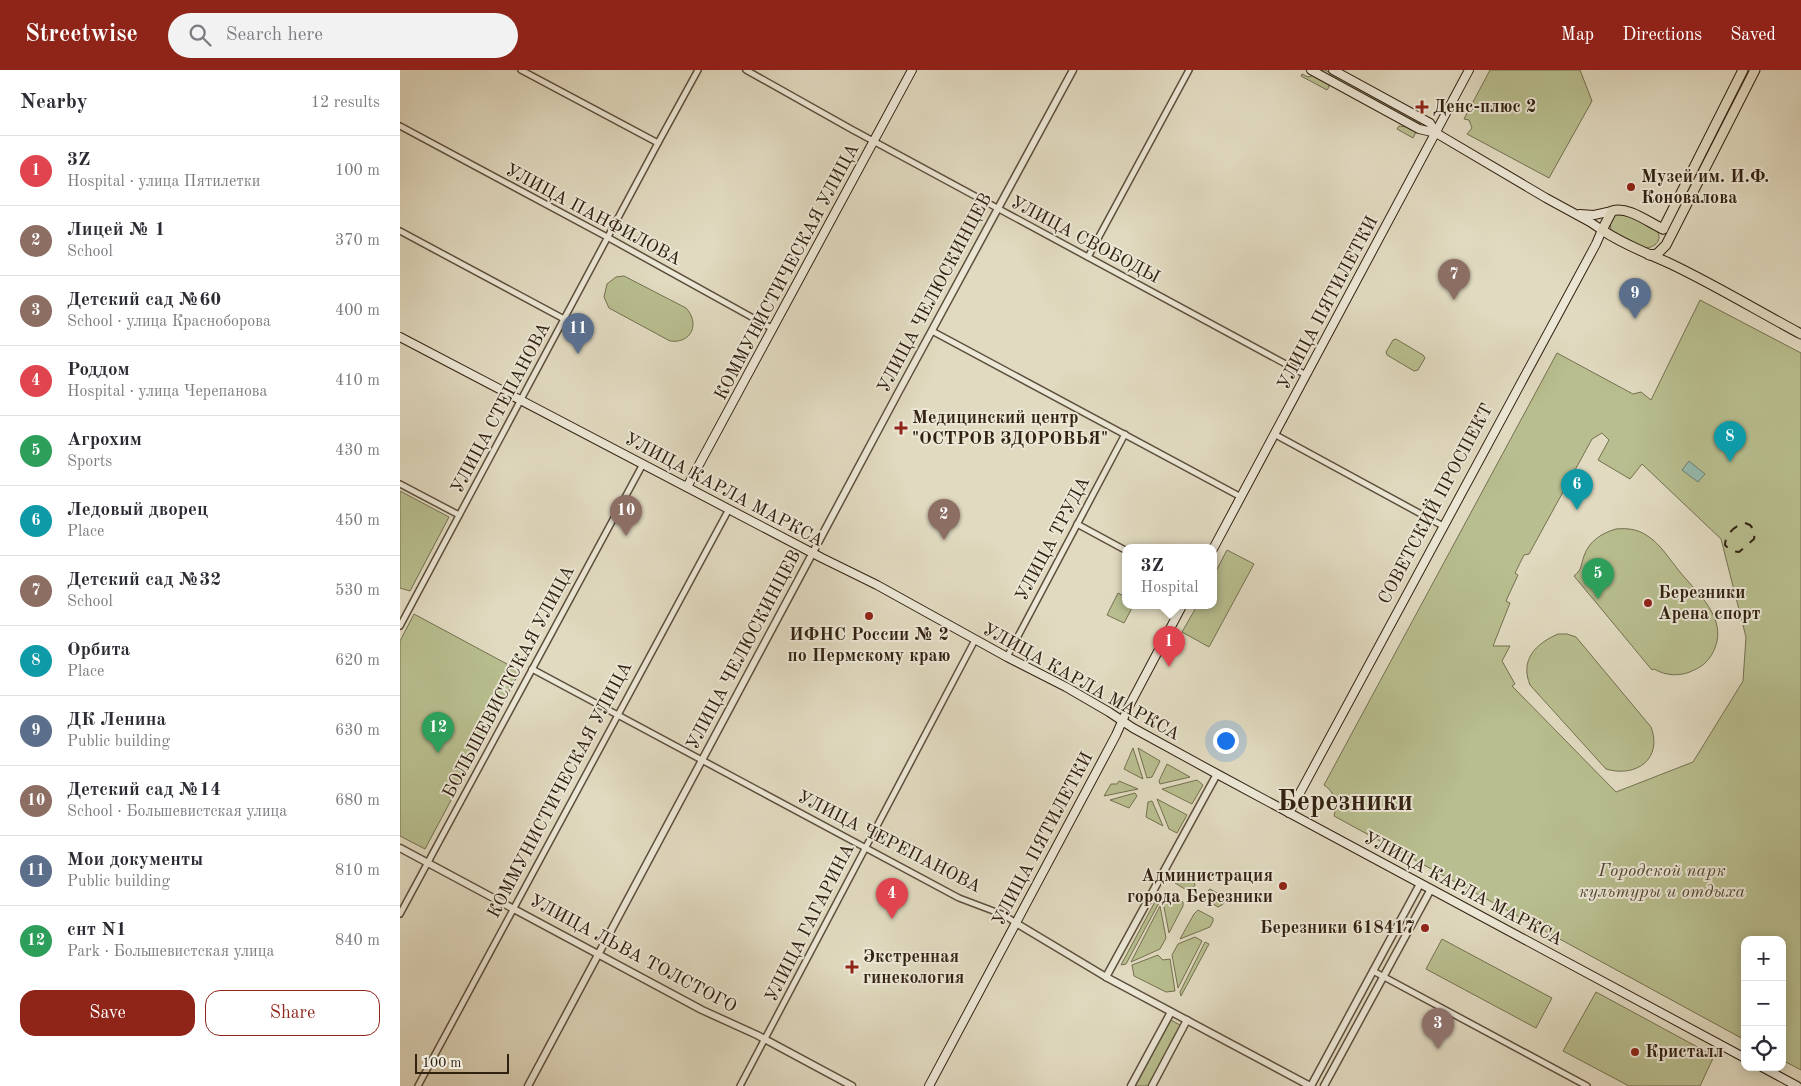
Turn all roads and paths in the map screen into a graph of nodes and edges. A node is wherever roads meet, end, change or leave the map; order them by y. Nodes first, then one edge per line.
1 (521, 70) edge
2 (698, 70) edge
3 (746, 70) edge
4 (912, 70) edge
5 (1073, 70) edge
6 (1189, 70) edge
7 (1311, 70) edge
8 (1333, 70) edge
9 (1469, 70) edge
10 (1743, 70) edge
11 (1755, 70) edge
12 (400, 126) edge
13 (1436, 133) junction
14 (874, 141) junction
15 (658, 143) junction
16 (998, 208) junction
17 (1571, 211) junction
18 (1612, 211) junction
19 (1663, 229) junction
20 (1602, 230) junction
21 (400, 231) edge
22 (607, 237) junction
23 (1666, 245) junction
24 (1648, 256) junction
25 (1088, 257) junction
26 (1671, 264) junction
27 (564, 319) junction
28 (773, 329) junction
29 (932, 331) junction
30 (1801, 334) edge
31 (400, 337) edge
32 (1306, 375) junction
33 (520, 401) junction
34 (1125, 434) junction
35 (1274, 434) junction
36 (643, 464) junction
37 (400, 484) edge
38 (688, 487) junction
39 (1241, 497) junction
40 (729, 508) junction
41 (459, 515) junction
42 (1077, 524) junction
43 (1443, 526) junction
44 (1216, 544) edge
45 (1122, 548) edge
46 (813, 553) junction
47 (1180, 609) edge
48 (400, 626) edge
49 (975, 640) junction
50 (1007, 657) junction
51 (532, 669) junction
52 (618, 715) junction
53 (1122, 721) junction
54 (702, 761) junction
55 (1217, 774) junction
56 (1289, 813) junction
57 (400, 848) edge
58 (864, 848) junction
59 (427, 863) junction
60 (1420, 884) junction
61 (1431, 889) junction
62 (514, 908) junction
63 (400, 914) edge
64 (1016, 922) junction
65 (599, 954) junction
66 (1373, 971) junction
67 (1106, 977) junction
68 (1383, 977) junction
69 (1171, 1012) junction
70 (1187, 1020) junction
71 (765, 1039) junction
72 (1741, 1056) edge
73 (1769, 1071) edge
74 (418, 1086) edge
75 (528, 1086) edge
76 (740, 1086) edge
77 (852, 1086) edge
78 (929, 1086) edge
79 (1131, 1086) edge
80 (1152, 1086) edge
81 (1311, 1086) edge
82 (1324, 1086) edge
83 (1587, 1086) edge
84 (1797, 1086) edge

1 - 15 street
2 - 15 street, УЛИЦА СТЕПАНОВА
3 - 14 street, УЛИЦА СВОБОДЫ
4 - 14 main road, КОММУНИСТИЧЕСКАЯ УЛИЦА
5 - 16 street, УЛИЦА ЧЕЛЮСКИНЦЕВ
6 - 25 street
7 - 13 main road
8 - 13 main road
9 - 13 main road, УЛИЦА ПЯТИЛЕТКИ
10 - 19 main road
11 - 23 main road
12 - 22 street, УЛИЦА ПАНФИЛОВА
13 - 17 main road
13 - 32 main road, УЛИЦА ПЯТИЛЕТКИ
14 - 16 street, УЛИЦА СВОБОДЫ
14 - 28 main road, КОММУНИСТИЧЕСКАЯ УЛИЦА
15 - 22 street, УЛИЦА СТЕПАНОВА
16 - 25 street, УЛИЦА СВОБОДЫ
16 - 29 street, УЛИЦА ЧЕЛЮСКИНЦЕВ
17 - 18 main road
17 - 20 main road
18 - 19 main road
18 - 20 main road, СОВЕТСКИЙ ПРОСПЕКТ
19 - 23 main road
20 - 24 main road
20 - 43 main road, СОВЕТСКИЙ ПРОСПЕКТ
21 - 27 street
22 - 27 street, УЛИЦА СТЕПАНОВА
22 - 28 street, УЛИЦА ПАНФИЛОВА
23 - 24 main road
23 - 26 main road
24 - 26 main road
25 - 32 street, УЛИЦА СВОБОДЫ
26 - 30 main road
27 - 33 street, УЛИЦА СТЕПАНОВА
28 - 38 main road, КОММУНИСТИЧЕСКАЯ УЛИЦА
29 - 34 street
29 - 46 street, УЛИЦА ЧЕЛЮСКИНЦЕВ
31 - 33 main road, УЛИЦА КАРЛА МАРКСА
32 - 35 main road, УЛИЦА ПЯТИЛЕТКИ
33 - 36 main road, УЛИЦА КАРЛА МАРКСА
33 - 41 street, УЛИЦА СТЕПАНОВА
34 - 39 street
34 - 42 street, УЛИЦА ТРУДА
35 - 39 main road, УЛИЦА ПЯТИЛЕТКИ
35 - 43 street
36 - 38 main road, УЛИЦА КАРЛА МАРКСА
36 - 51 street, БОЛЬШЕВИСТСКАЯ УЛИЦА
37 - 41 street
38 - 40 main road, УЛИЦА КАРЛА МАРКСА
39 - 44 main road, УЛИЦА ПЯТИЛЕТКИ
40 - 46 main road, УЛИЦА КАРЛА МАРКСА
40 - 52 street, КОММУНИСТИЧЕСКАЯ УЛИЦА
41 - 48 street, УЛИЦА СТЕПАНОВА
42 - 45 street
42 - 50 street, УЛИЦА ТРУДА
43 - 56 main road, СОВЕТСКИЙ ПРОСПЕКТ
46 - 49 main road, УЛИЦА КАРЛА МАРКСА
46 - 54 street, УЛИЦА ЧЕЛЮСКИНЦЕВ
47 - 53 main road, УЛИЦА ПЯТИЛЕТКИ
49 - 50 main road, УЛИЦА КАРЛА МАРКСА
49 - 58 street, УЛИЦА ГАГАРИНА
50 - 53 main road, УЛИЦА КАРЛА МАРКСА
51 - 52 street, УЛИЦА ЧЕРЕПАНОВА
51 - 59 street, БОЛЬШЕВИСТСКАЯ УЛИЦА
52 - 54 street, УЛИЦА ЧЕРЕПАНОВА
52 - 62 street, КОММУНИСТИЧЕСКАЯ УЛИЦА
53 - 55 main road, УЛИЦА КАРЛА МАРКСА
53 - 64 main road, УЛИЦА ПЯТИЛЕТКИ
54 - 58 street, УЛИЦА ЧЕРЕПАНОВА
54 - 65 street, УЛИЦА ЧЕЛЮСКИНЦЕВ
55 - 56 main road, УЛИЦА КАРЛА МАРКСА
55 - 67 street
56 - 60 main road, УЛИЦА КАРЛА МАРКСА
57 - 59 street, УЛИЦА ЛЬВА ТОЛСТОГО
58 - 64 street, УЛИЦА ЧЕРЕПАНОВА
58 - 71 street, УЛИЦА ГАГАРИНА
59 - 62 street, УЛИЦА ЛЬВА ТОЛСТОГО
59 - 63 street, БОЛЬШЕВИСТСКАЯ УЛИЦА
60 - 61 main road, УЛИЦА КАРЛА МАРКСА
60 - 66 street
61 - 68 street
61 - 72 main road, УЛИЦА КАРЛА МАРКСА
62 - 65 street, УЛИЦА ЛЬВА ТОЛСТОГО
62 - 74 street, КОММУНИСТИЧЕСКАЯ УЛИЦА
64 - 67 street, УЛИЦА ЧЕРЕПАНОВА
64 - 78 main road, УЛИЦА ПЯТИЛЕТКИ
65 - 71 street, УЛИЦА ЛЬВА ТОЛСТОГО
65 - 75 street, УЛИЦА ЧЕЛЮСКИНЦЕВ
66 - 68 street
66 - 81 street
67 - 69 street, УЛИЦА ЧЕРЕПАНОВА
68 - 82 street
68 - 83 street
69 - 70 street, УЛИЦА ЧЕРЕПАНОВА
69 - 79 street
70 - 80 street
70 - 81 street, УЛИЦА ЧЕРЕПАНОВА
71 - 76 street, УЛИЦА ГАГАРИНА
71 - 77 street, УЛИЦА ЛЬВА ТОЛСТОГО
73 - 84 main road

